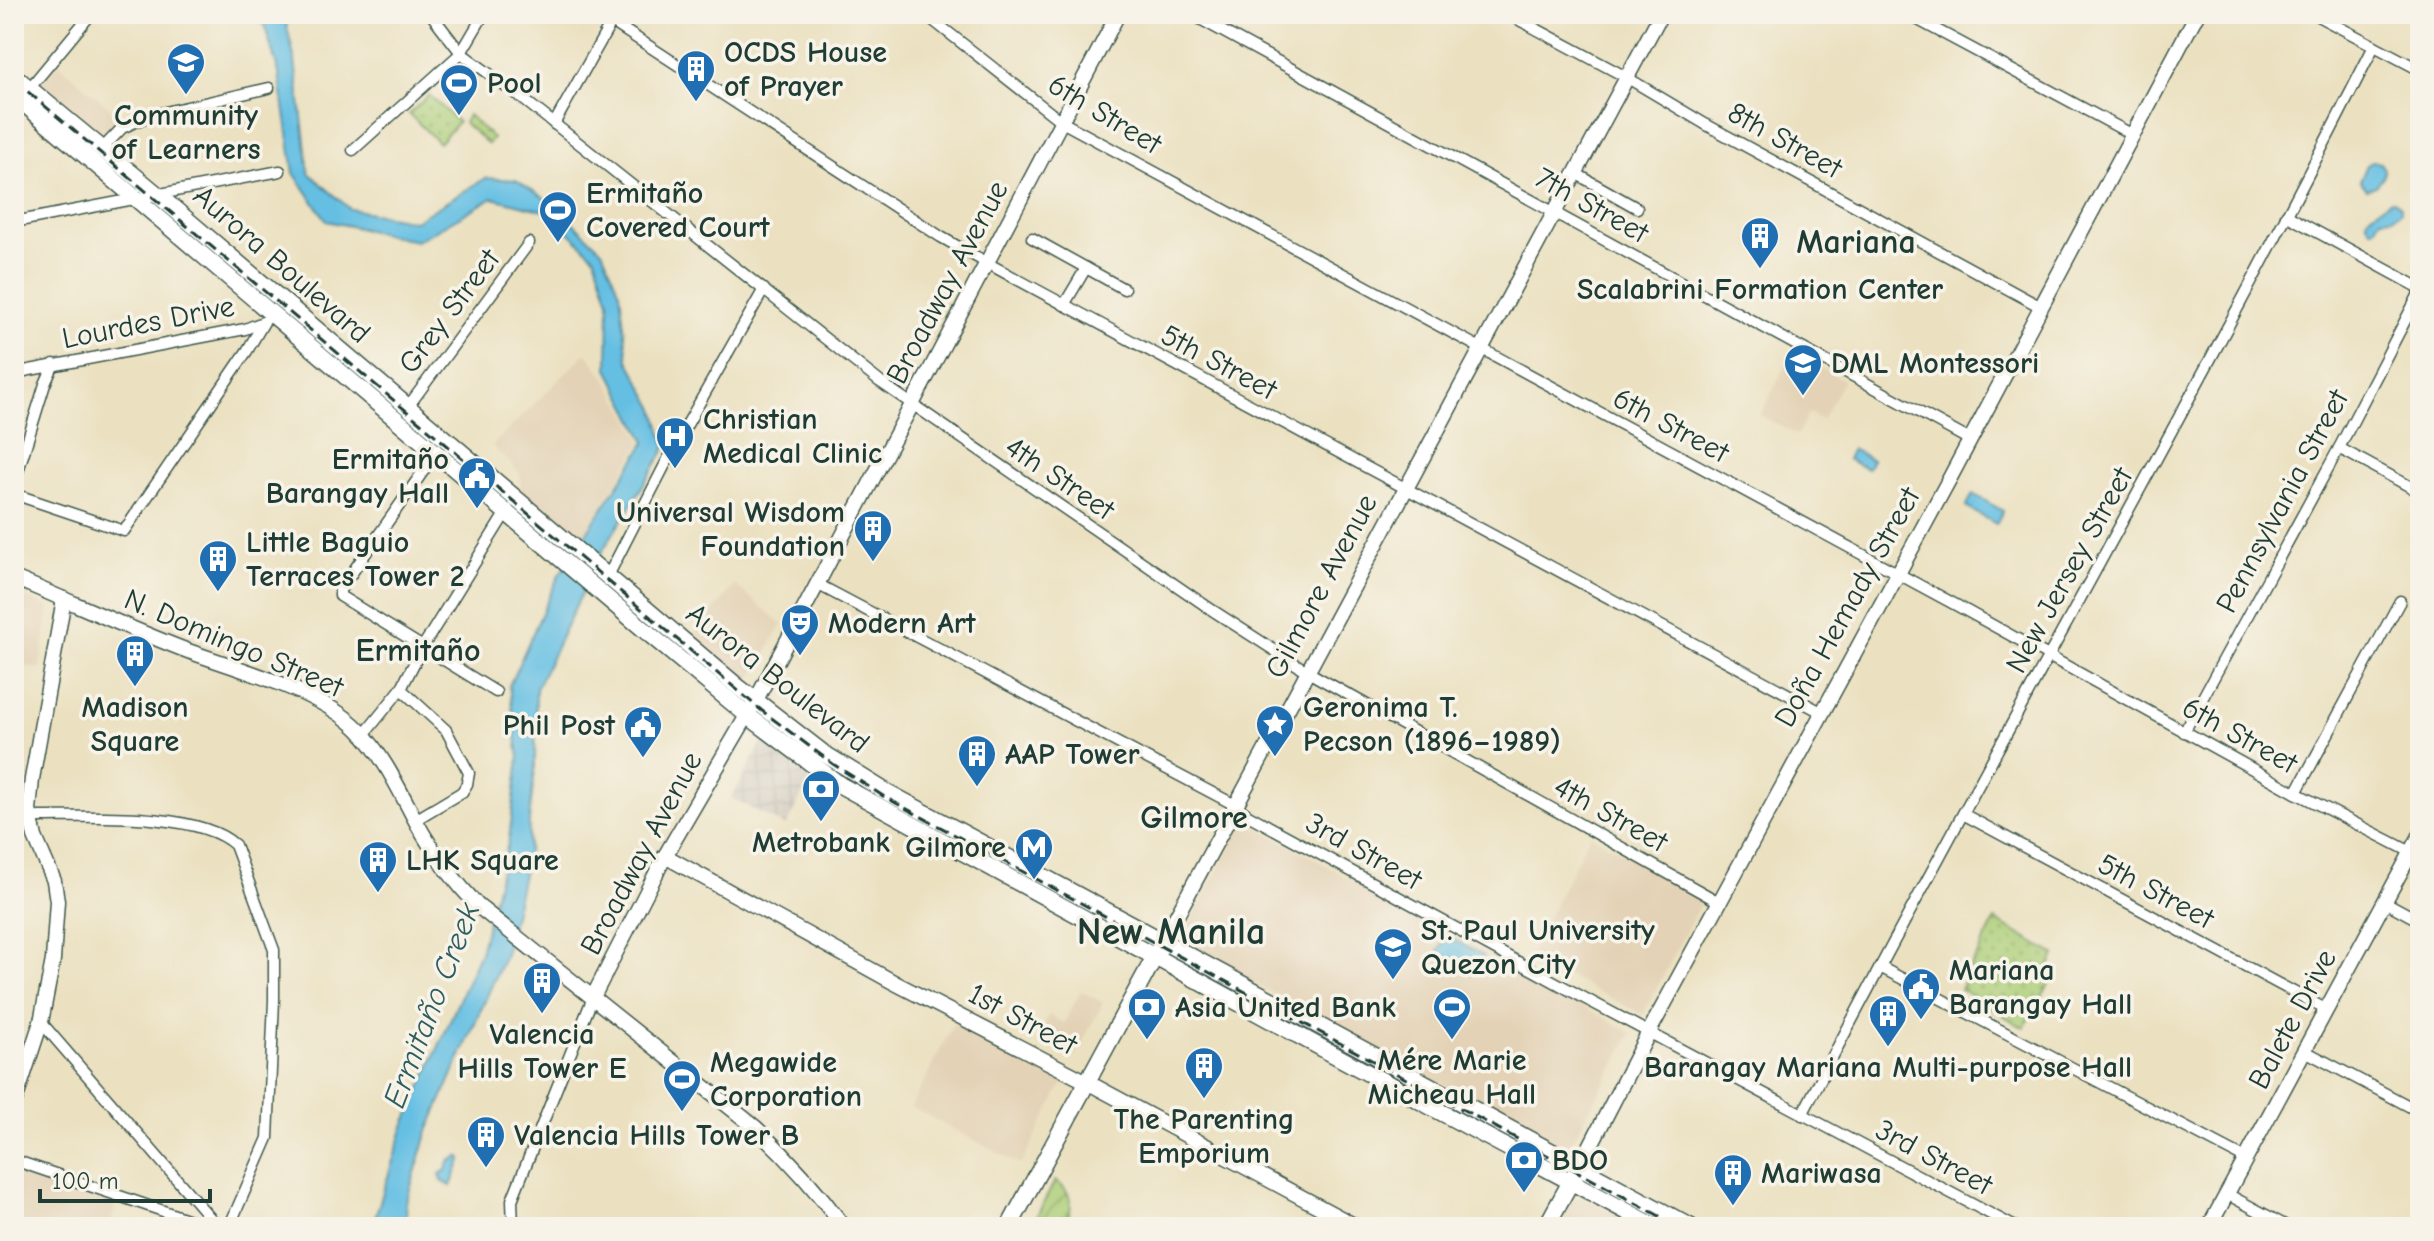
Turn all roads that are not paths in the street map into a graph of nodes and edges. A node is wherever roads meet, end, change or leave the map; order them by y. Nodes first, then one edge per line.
1 (91, 14) edge
2 (431, 14) edge
3 (484, 14) edge
4 (925, 14) edge
5 (1118, 14) edge
6 (1191, 14) edge
7 (1508, 14) edge
8 (1661, 14) edge
9 (1907, 14) edge
10 (2197, 14) edge
11 (2314, 14) edge
12 (614, 18) edge
13 (2374, 46) junction
14 (461, 53) junction
15 (2420, 70) edge
16 (14, 76) edge
17 (1626, 77) junction
18 (269, 88) dead end
19 (20, 98) edge
20 (1062, 122) junction
21 (554, 124) junction
22 (2133, 135) junction
23 (102, 149) junction
24 (353, 150) dead end
25 (280, 171) dead end
26 (1575, 173) junction
27 (159, 196) junction
28 (140, 200) junction
29 (1637, 208) dead end
30 (1555, 212) junction
31 (2286, 215) junction
32 (14, 222) edge
33 (1032, 238) dead end
34 (529, 243) dead end
35 (987, 263) junction
36 (1086, 268) junction
37 (764, 289) junction
38 (1124, 289) dead end
39 (2420, 290) edge
40 (1064, 305) junction
41 (2041, 307) junction
42 (272, 312) junction
43 (245, 329) junction
44 (1479, 349) junction
45 (247, 351) junction
46 (54, 364) junction
47 (353, 372) junction
48 (14, 373) edge
49 (912, 405) junction
50 (407, 408) junction
51 (1970, 440) junction
52 (2339, 448) junction
53 (436, 453) junction
54 (14, 484) edge
55 (1405, 489) junction
56 (2420, 492) edge
57 (14, 494) edge
58 (511, 505) junction
59 (1896, 573) junction
60 (598, 576) junction
61 (14, 578) edge
62 (817, 584) junction
63 (64, 599) junction
64 (2400, 601) dead end
65 (422, 648) junction
66 (2050, 656) junction
67 (1308, 672) junction
68 (401, 689) junction
69 (496, 692) dead end
70 (751, 708) junction
71 (1821, 712) junction
72 (2184, 732) junction
73 (363, 736) junction
74 (2296, 793) junction
75 (1235, 805) junction
76 (1963, 814) junction
77 (30, 818) junction
78 (415, 820) junction
79 (14, 836) edge
80 (2420, 836) edge
81 (2411, 852) junction
82 (665, 856) junction
83 (1719, 902) junction
84 (2385, 902) junction
85 (2420, 921) edge
86 (1163, 941) junction
87 (1155, 956) junction
88 (1880, 967) junction
89 (593, 997) junction
90 (2327, 1010) junction
91 (41, 1022) junction
92 (1649, 1032) junction
93 (2305, 1051) junction
94 (1087, 1082) junction
95 (14, 1104) edge
96 (2420, 1112) edge
97 (1802, 1115) junction
98 (2246, 1159) junction
99 (14, 1160) edge
100 (1575, 1174) junction
101 (2227, 1194) junction
102 (210, 1227) edge
103 (218, 1227) edge
104 (229, 1227) edge
105 (513, 1227) edge
106 (844, 1227) edge
107 (1009, 1227) edge
108 (1357, 1227) edge
109 (1546, 1227) edge
110 (1656, 1227) edge
111 (1691, 1227) edge
112 (2015, 1227) edge
113 (2209, 1227) edge
114 (2288, 1227) edge

1 - 19 street
2 - 14 street, 4th Street
3 - 14 street
4 - 20 street, 6th Street
5 - 20 main road, Broadway Avenue
6 - 30 street, 7th Street
7 - 17 street, 8th Street
8 - 17 main road, Gilmore Avenue
9 - 22 street
10 - 22 main road, Doña Hemady Street
11 - 13 street
12 - 21 street
12 - 35 street, 5th Street
13 - 15 street
13 - 31 street, New Jersey Street
14 - 21 street, 4th Street
14 - 24 street
16 - 19 main road, Aurora Boulevard
17 - 26 main road, Gilmore Avenue
17 - 41 street, 8th Street
18 - 23 street
19 - 23 main road, Aurora Boulevard
19 - 28 main road, Aurora Boulevard
20 - 35 main road, Broadway Avenue
20 - 44 street, 6th Street
21 - 37 street, 4th Street
22 - 41 main road, Doña Hemady Street
23 - 27 main road, Aurora Boulevard
25 - 27 street
26 - 29 street
26 - 30 main road, Gilmore Avenue
27 - 28 street
27 - 42 main road, Aurora Boulevard
28 - 32 street
28 - 42 main road, Aurora Boulevard
30 - 44 main road, Gilmore Avenue
30 - 51 street, 7th Street
31 - 39 street
31 - 66 street, New Jersey Street
33 - 36 street
34 - 50 street, Grey Street
35 - 40 street, 5th Street
35 - 49 main road, Broadway Avenue
36 - 38 street
36 - 40 street
37 - 49 street, 4th Street
37 - 60 street
39 - 52 street, Pennsylvania Street
40 - 55 street, 5th Street
41 - 51 main road, Doña Hemady Street
42 - 43 street, Lourdes Drive
42 - 45 street
42 - 47 main road, Aurora Boulevard
43 - 45 street
43 - 46 street, Lourdes Drive
44 - 55 main road, Gilmore Avenue
44 - 59 street, 6th Street
45 - 57 street
46 - 48 street, Lourdes Drive
46 - 54 street
47 - 50 main road, Aurora Boulevard
47 - 53 main road, Aurora Boulevard
49 - 62 main road, Broadway Avenue
49 - 67 street, 4th Street
50 - 58 main road, Aurora Boulevard
51 - 59 main road, Doña Hemady Street
52 - 56 street
52 - 72 street, Pennsylvania Street
53 - 58 main road, Aurora Boulevard
53 - 65 street
55 - 67 main road, Gilmore Avenue
55 - 71 street, 5th Street
58 - 60 main road, Aurora Boulevard
58 - 65 street
59 - 66 street, 6th Street
59 - 71 main road, Doña Hemady Street
60 - 70 main road, Aurora Boulevard
61 - 63 main road, N. Domingo Street
62 - 70 main road, Broadway Avenue
62 - 75 street, 3rd Street
63 - 73 main road, N. Domingo Street
63 - 77 main road
64 - 74 street
65 - 68 street
65 - 69 street
66 - 72 street, 6th Street
66 - 76 street, New Jersey Street
67 - 75 main road, Gilmore Avenue
67 - 83 street, 4th Street
68 - 73 street
68 - 78 street
70 - 82 main road, Broadway Avenue
70 - 86 main road, Aurora Boulevard
70 - 87 main road, Aurora Boulevard
71 - 83 main road, Doña Hemady Street
72 - 74 street, 6th Street
73 - 78 main road, N. Domingo Street
74 - 81 street, 6th Street
75 - 86 main road, Gilmore Avenue
75 - 92 street, 3rd Street
76 - 88 street, New Jersey Street
76 - 90 street, 5th Street
77 - 79 street
77 - 91 main road
77 - 104 street
78 - 89 main road, N. Domingo Street
80 - 81 main road, Balete Drive
81 - 84 main road, Balete Drive
82 - 89 main road, Broadway Avenue
82 - 94 main road, 1st Street
83 - 92 main road, Doña Hemady Street
84 - 85 street
84 - 90 main road, Balete Drive
86 - 87 main road, Gilmore Avenue
86 - 100 main road, Aurora Boulevard
87 - 94 main road, Gilmore Avenue
87 - 100 main road, Aurora Boulevard
88 - 97 street, New Jersey Street
88 - 98 street
89 - 105 street
89 - 106 main road, N. Domingo Street
90 - 93 main road, Balete Drive
91 - 95 main road
91 - 103 street
92 - 97 street, 3rd Street
92 - 100 main road, Doña Hemady Street
93 - 96 street
93 - 98 main road, Balete Drive
94 - 107 main road, Gilmore Avenue
94 - 108 main road, 1st Street
97 - 112 street, 3rd Street
98 - 101 main road, Balete Drive
99 - 102 street
100 - 109 main road, Doña Hemady Street
100 - 110 main road, Aurora Boulevard
100 - 111 main road, Aurora Boulevard
101 - 113 main road, Balete Drive
101 - 114 street

